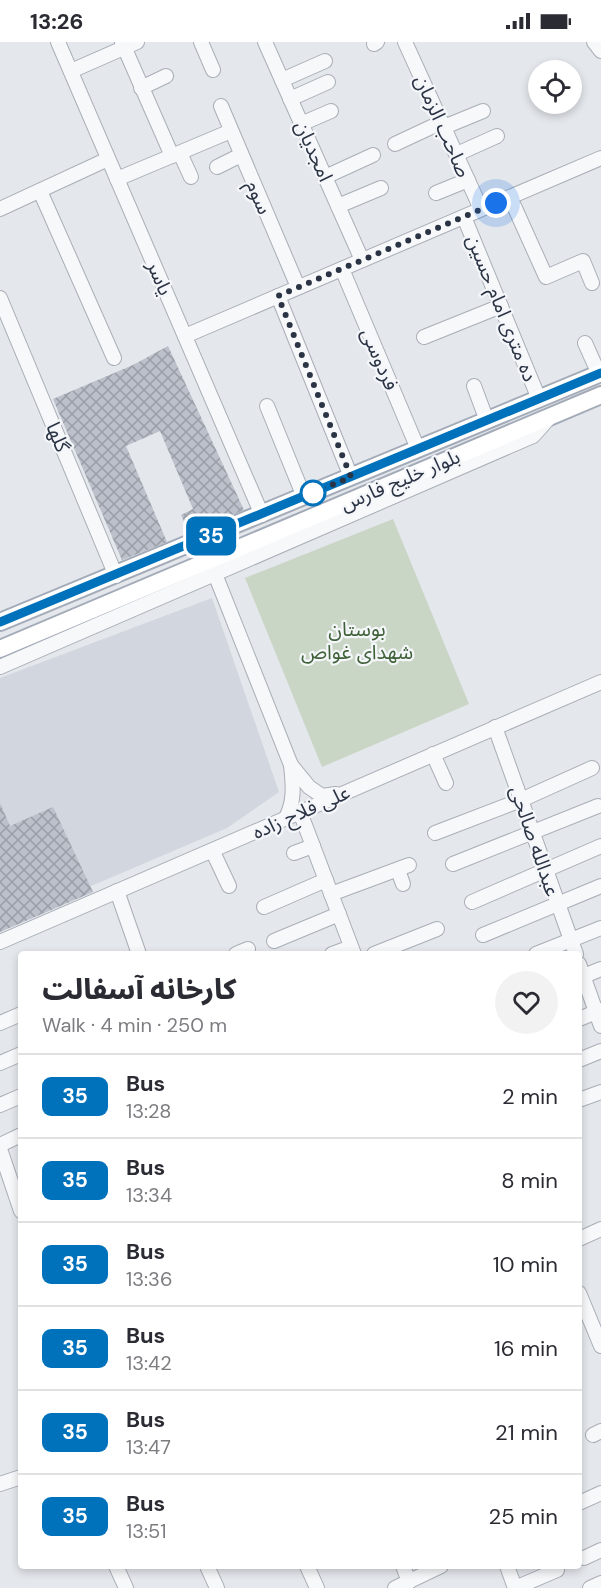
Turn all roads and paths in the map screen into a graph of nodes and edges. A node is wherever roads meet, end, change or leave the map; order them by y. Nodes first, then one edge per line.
1 (58, 42) edge
2 (201, 42) edge
3 (405, 42) edge
4 (594, 42) edge
5 (128, 44) edge
6 (270, 44) edge
7 (601, 51) edge
8 (326, 61) dead end
9 (213, 70) dead end
10 (71, 71) junction
11 (166, 76) dead end
12 (282, 80) junction
13 (327, 82) dead end
14 (141, 88) junction
15 (290, 99) junction
16 (221, 106) dead end
17 (331, 111) dead end
18 (483, 111) dead end
19 (301, 124) junction
20 (443, 125) junction
21 (231, 131) junction
22 (497, 136) dead end
23 (395, 144) dead end
24 (176, 154) junction
25 (457, 154) junction
26 (373, 155) dead end
27 (241, 156) junction
28 (601, 158) edge
29 (108, 159) junction
30 (217, 167) dead end
31 (191, 177) dead end
32 (325, 177) junction
33 (117, 179) junction
34 (468, 180) junction
35 (381, 188) dead end
36 (40, 191) junction
37 (436, 193) dead end
38 (510, 197) junction
39 (338, 206) junction
40 (0, 209) edge
41 (481, 209) junction
42 (464, 217) junction
43 (362, 260) junction
44 (342, 269) junction
45 (592, 283) dead end
46 (298, 287) junction
47 (278, 296) junction
48 (0, 298) edge
49 (501, 306) junction
50 (6, 332) edge
51 (185, 336) junction
52 (424, 337) dead end
53 (585, 344) dead end
54 (114, 358) dead end
55 (600, 374) edge
56 (474, 386) dead end
57 (601, 395) edge
58 (539, 399) junction
59 (267, 406) dead end
60 (550, 417) junction
61 (487, 421) junction
62 (418, 449) junction
63 (351, 477) junction
64 (304, 497) junction
65 (262, 514) junction
66 (215, 574) junction
67 (116, 576) junction
68 (0, 622) edge
69 (0, 648) edge
70 (0, 667) edge
71 (601, 682) edge
72 (495, 727) junction
73 (433, 754) junction
74 (291, 765) junction
75 (592, 768) dead end
76 (446, 783) dead end
77 (344, 793) junction
78 (521, 800) junction
79 (598, 806) dead end
80 (300, 812) junction
81 (286, 818) junction
82 (435, 833) dead end
83 (533, 833) junction
84 (313, 846) junction
85 (601, 846) edge
86 (213, 852) junction
87 (294, 852) dead end
88 (453, 864) dead end
89 (546, 870) junction
90 (326, 880) junction
91 (403, 884) dead end
92 (228, 886) dead end
93 (601, 886) edge
94 (117, 891) junction
95 (331, 894) junction
96 (472, 902) dead end
97 (558, 903) junction
98 (264, 907) dead end
99 (339, 914) junction
100 (601, 928) edge
101 (437, 929) dead end
102 (483, 935) dead end
103 (570, 940) junction
104 (274, 941) dead end
105 (0, 942) edge
106 (353, 950) edge
107 (138, 951) edge
108 (382, 951) edge
109 (543, 951) edge
110 (575, 951) edge
111 (601, 969) edge
112 (582, 973) edge
113 (582, 977) edge
114 (599, 1011) edge
115 (18, 1015) edge
116 (582, 1018) edge
117 (0, 1023) edge
118 (601, 1026) edge
119 (601, 1051) edge
120 (18, 1055) edge
121 (582, 1059) edge
122 (0, 1063) edge
123 (601, 1092) edge
124 (18, 1097) edge
125 (582, 1099) edge
126 (0, 1105) edge
127 (18, 1137) edge
128 (0, 1147) edge
129 (16, 1180) edge
130 (601, 1229) edge
131 (582, 1238) edge
132 (582, 1300) edge
133 (601, 1346) edge
134 (18, 1478) edge
135 (0, 1484) edge
136 (600, 1495) edge
137 (582, 1502) edge
138 (601, 1550) edge
139 (584, 1558) dead end
140 (117, 1569) edge
141 (208, 1569) edge
142 (308, 1569) edge
143 (404, 1569) edge
144 (435, 1569) edge
145 (508, 1569) edge
146 (557, 1570) dead end
147 (410, 1582) junction
148 (601, 1583) edge
149 (126, 1588) edge
150 (217, 1588) edge
151 (317, 1588) edge
152 (396, 1588) edge
153 (515, 1588) edge
154 (590, 1588) edge

1 - 10 street, یاسر
2 - 9 street
3 - 20 street, صاحب الزمان
4 - 7 street
5 - 10 street
5 - 14 street
6 - 12 street, امجدیان
8 - 12 street
10 - 29 street, یاسر
11 - 14 street
12 - 15 street, امجدیان
13 - 15 street
14 - 24 street
15 - 19 street, امجدیان
16 - 21 street, سوم
17 - 19 street
18 - 20 street
19 - 32 street, امجدیان
20 - 23 street
20 - 25 street, صاحب الزمان
21 - 24 street
21 - 27 street, سوم
22 - 25 street
24 - 31 street
24 - 33 street
25 - 34 street, صاحب الزمان
26 - 32 street
27 - 30 street
27 - 46 street, سوم
28 - 38 street
29 - 33 street, یاسر
29 - 36 street
32 - 39 street, امجدیان
33 - 51 street, یاسر
34 - 37 street
34 - 41 street, صاحب الزمان
35 - 39 street
36 - 40 street
36 - 54 street
38 - 41 street
38 - 45 street
39 - 43 street, امجدیان
41 - 42 street
42 - 43 street
42 - 49 street, ده متری امام حسین
43 - 44 street
44 - 46 street
44 - 62 street, فردوسی
46 - 47 street
47 - 51 street
47 - 63 street
48 - 50 street, گلها
49 - 52 street
49 - 58 street, ده متری امام حسین
50 - 67 street, گلها
51 - 65 street, یاسر
53 - 55 street
55 - 58 main road, بلوار خلیج فارس
56 - 61 street
57 - 60 main road, بلوار خلیج فارس
58 - 61 main road, بلوار خلیج فارس
59 - 64 street
60 - 66 street
60 - 69 main road, بلوار خلیج فارس
61 - 62 main road, بلوار خلیج فارس
62 - 63 main road, بلوار خلیج فارس
63 - 64 main road, بلوار خلیج فارس
64 - 65 main road, بلوار خلیج فارس
65 - 67 main road, بلوار خلیج فارس
66 - 70 street
66 - 74 street
67 - 68 main road, بلوار خلیج فارس
71 - 72 street, علی فلاح زاده
72 - 73 street, علی فلاح زاده
72 - 78 street, عبدالله صالحی
73 - 76 street
73 - 77 street, علی فلاح زاده
74 - 77 street
74 - 81 street
75 - 78 street
77 - 80 street, علی فلاح زاده
78 - 82 street
78 - 83 street, عبدالله صالحی
79 - 83 street
80 - 81 street, علی فلاح زاده
80 - 84 street
81 - 86 street, علی فلاح زاده
83 - 88 street
83 - 89 street, عبدالله صالحی
84 - 87 street
84 - 90 street
85 - 89 street
86 - 92 street
86 - 94 street, علی فلاح زاده
89 - 96 street
89 - 97 street, عبدالله صالحی
90 - 95 street
90 - 98 street
91 - 95 street
93 - 97 street
94 - 105 street, علی فلاح زاده
94 - 107 street
95 - 99 street
97 - 102 street
97 - 103 street, عبدالله صالحی
99 - 104 street
99 - 106 street
100 - 103 street
101 - 108 street
103 - 109 street
103 - 110 street, عبدالله صالحی
111 - 112 street
113 - 114 street
114 - 116 street
114 - 118 street
115 - 117 street
119 - 121 street
120 - 122 street
123 - 125 street
124 - 126 street
127 - 128 street
128 - 129 street
130 - 131 street
132 - 133 street
134 - 135 street
136 - 137 street
138 - 139 street
140 - 149 street
141 - 150 street
142 - 151 street
143 - 147 street
144 - 147 street
145 - 153 street
146 - 153 street
147 - 152 street
148 - 154 street

